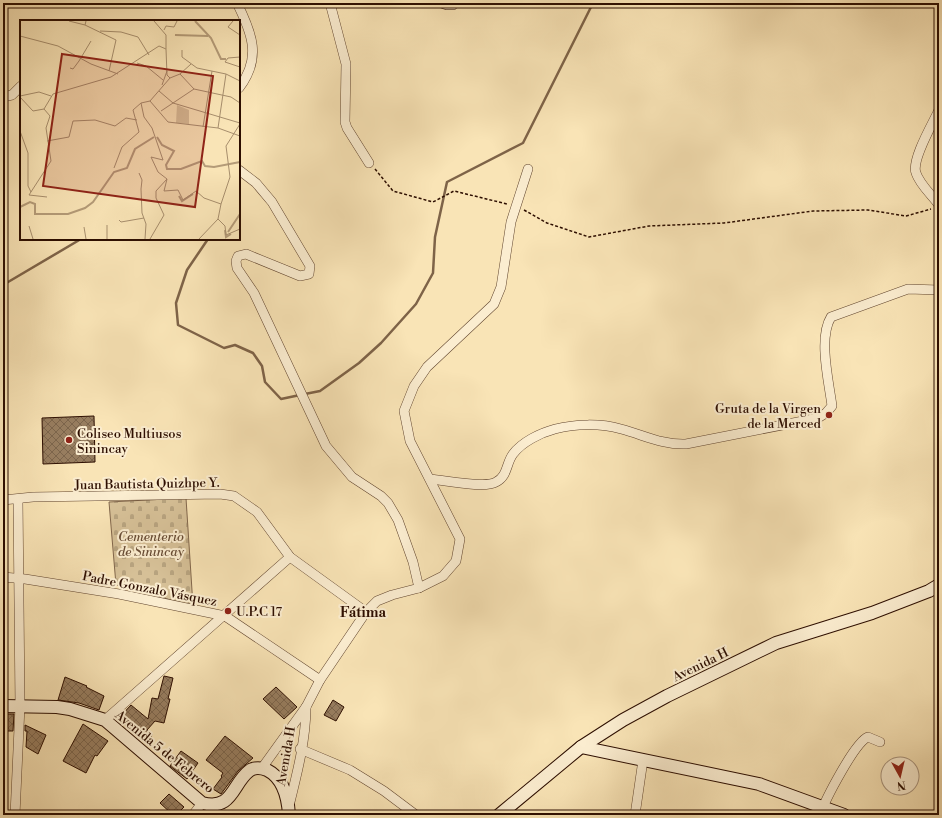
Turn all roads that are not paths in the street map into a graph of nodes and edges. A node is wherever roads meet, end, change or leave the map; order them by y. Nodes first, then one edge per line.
1 (237, 3) edge
2 (330, 3) edge
3 (435, 3) edge
4 (456, 3) edge
5 (240, 86) edge
6 (20, 87) edge
7 (3, 97) edge
8 (939, 110) edge
9 (369, 162) road end
10 (528, 169) dead end
11 (240, 171) edge
12 (936, 207) edge
13 (939, 290) edge
14 (430, 479) junction
15 (18, 499) junction
16 (3, 500) edge
17 (290, 557) junction
18 (3, 577) edge
19 (18, 578) junction
20 (939, 585) edge
21 (419, 588) junction
22 (366, 612) junction
23 (225, 616) junction
24 (320, 680) junction
25 (3, 706) edge
26 (20, 706) junction
27 (306, 707) junction
28 (106, 720) junction
29 (880, 742) dead end
30 (581, 747) junction
31 (300, 750) junction
32 (643, 760) junction
33 (262, 768) junction
34 (202, 803) junction
35 (821, 811) edge
36 (289, 812) edge
37 (15, 815) edge
38 (192, 815) edge
39 (416, 815) edge
40 (499, 815) edge
41 (634, 815) edge
42 (844, 815) edge

1 - 5 street
2 - 9 street
3 - 4 lane
6 - 7 street
8 - 12 street
10 - 14 street
11 - 21 street
13 - 14 street
14 - 21 street
15 - 16 street, Juan Bautista Quizhpe Y.
15 - 17 street, Juan Bautista Quizhpe Y.
15 - 19 street
17 - 22 street, Juan Bautista Quizhpe Y.
17 - 23 street
18 - 19 street, Padre Gonzalo Vásquez
19 - 23 street, Padre Gonzalo Vásquez
19 - 26 street
20 - 30 street, Avenida H
21 - 22 street
22 - 24 street
23 - 24 street, Padre Gonzalo Vásquez
23 - 28 street
24 - 27 street
25 - 26 street, Avenida 5 de Febrero
26 - 28 street, Avenida 5 de Febrero
26 - 37 street
27 - 31 street, Avenida H
27 - 33 street
28 - 34 street, Avenida 5 de Febrero
29 - 35 street
30 - 32 street
30 - 40 street, Avenida H
31 - 36 street, Avenida H
31 - 39 street
32 - 35 street
32 - 41 street
33 - 34 street, Avenida 5 de Febrero
33 - 36 street
34 - 38 street
35 - 42 street

